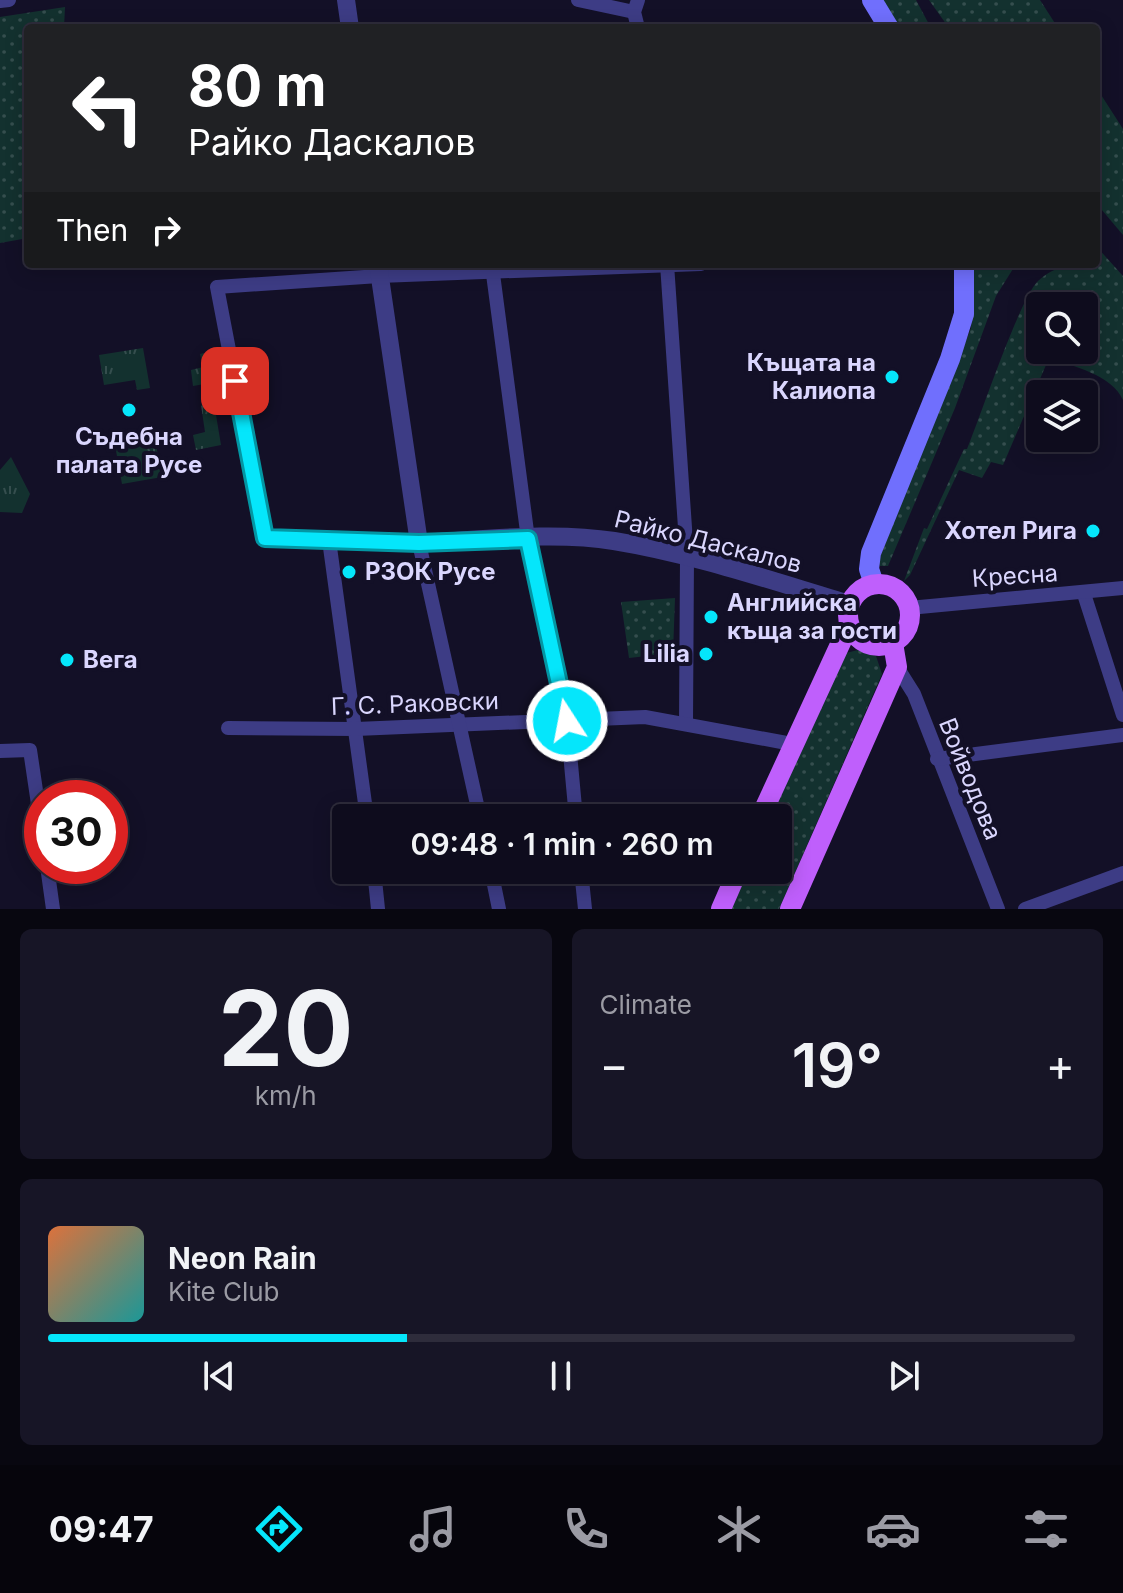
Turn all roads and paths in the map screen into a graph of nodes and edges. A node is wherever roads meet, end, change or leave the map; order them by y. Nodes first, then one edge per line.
1 (9, 0) edge
2 (346, 0) edge
3 (578, 0) edge
4 (872, 0) edge
5 (0, 1) edge
6 (636, 6) edge
7 (349, 24) edge
8 (887, 24) edge
9 (610, 268) edge
10 (668, 268) edge
11 (964, 268) edge
12 (379, 270) edge
13 (493, 274) junction
14 (528, 539) junction
15 (329, 540) junction
16 (419, 543) junction
17 (687, 557) junction
18 (874, 584) junction
19 (1123, 588) edge
20 (1084, 594) junction
21 (909, 608) junction
22 (850, 615) junction
23 (893, 643) junction
24 (897, 667) junction
25 (1123, 715) edge
26 (567, 721) junction
27 (686, 723) junction
28 (460, 726) junction
29 (228, 728) dead end
30 (356, 729) junction
31 (1123, 735) edge
32 (792, 744) junction
33 (0, 751) edge
34 (937, 759) junction
35 (34, 780) edge
36 (365, 804) edge
37 (477, 804) edge
38 (575, 804) edge
39 (766, 804) edge
40 (1123, 873) edge
41 (50, 884) edge
42 (375, 884) edge
43 (494, 884) edge
44 (582, 884) edge
45 (732, 884) edge
46 (53, 909) edge
47 (378, 909) edge
48 (499, 909) edge
49 (585, 909) edge
50 (721, 909) edge
51 (790, 909) edge
52 (998, 909) edge
53 (1025, 909) edge

1 - 5 street
2 - 7 street
3 - 6 street
4 - 8 main road
9 - 13 street
10 - 17 street
11 - 18 main road
12 - 13 street
12 - 15 street, Райко Даскалов
12 - 16 street
13 - 14 street
14 - 16 street, Райко Даскалов
14 - 17 street, Райко Даскалов
14 - 26 street
15 - 16 street, Райко Даскалов
15 - 30 street
16 - 28 street
17 - 22 street, Райко Даскалов
17 - 27 street
18 - 21 main road
18 - 22 main road
19 - 20 street, Кресна
20 - 21 street, Кресна
20 - 25 street
21 - 23 main road
22 - 23 main road
22 - 32 main road
23 - 24 main road
24 - 34 street, Войводова
24 - 51 main road
26 - 27 street, Г. С. Раковски
26 - 28 street, Г. С. Раковски
26 - 38 street
27 - 32 street, Г. С. Раковски
28 - 30 street, Г. С. Раковски
28 - 37 street
29 - 30 street, Г. С. Раковски
30 - 36 street
31 - 34 street
32 - 39 main road
33 - 35 street
34 - 52 street, Войводова
40 - 53 street
41 - 46 street
42 - 47 street
43 - 48 street
44 - 49 street
45 - 50 main road

